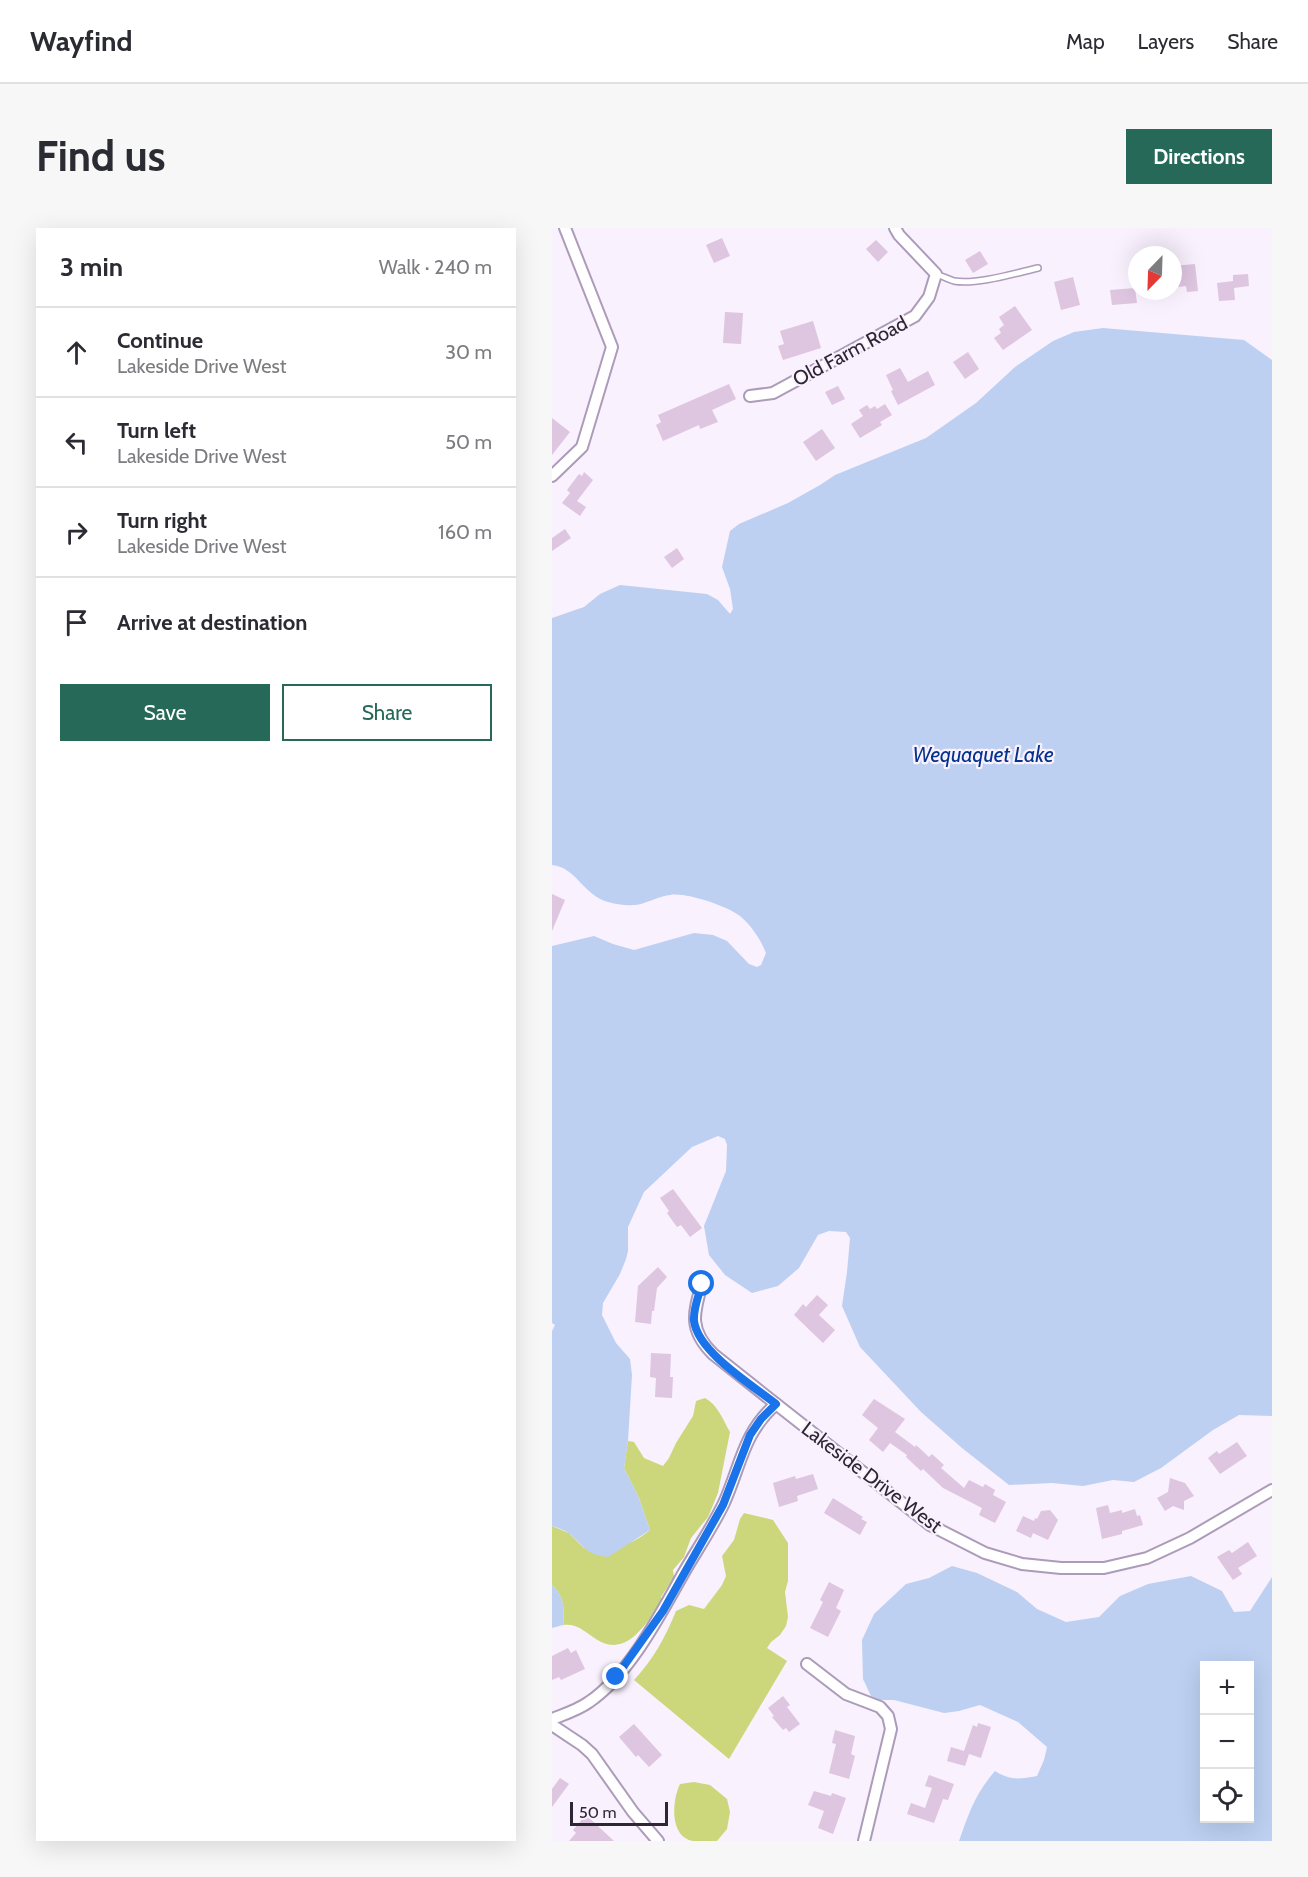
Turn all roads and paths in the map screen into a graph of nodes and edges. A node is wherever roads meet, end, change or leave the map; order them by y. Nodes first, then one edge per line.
1 (565, 228) edge
2 (895, 228) edge
3 (1038, 268) dead end
4 (936, 274) junction
5 (750, 396) dead end
6 (552, 477) edge
7 (702, 1284) dead end
8 (776, 1404) junction
9 (1272, 1490) edge
10 (807, 1664) dead end
11 (552, 1719) edge
12 (552, 1725) edge
13 (658, 1841) edge
14 (864, 1841) edge

1 - 6 street
2 - 4 street
3 - 4 lane
4 - 5 street, Old Farm Road
7 - 8 street, Lakeside Drive West
8 - 9 street, Lakeside Drive West
8 - 11 street
10 - 14 street
12 - 13 street

